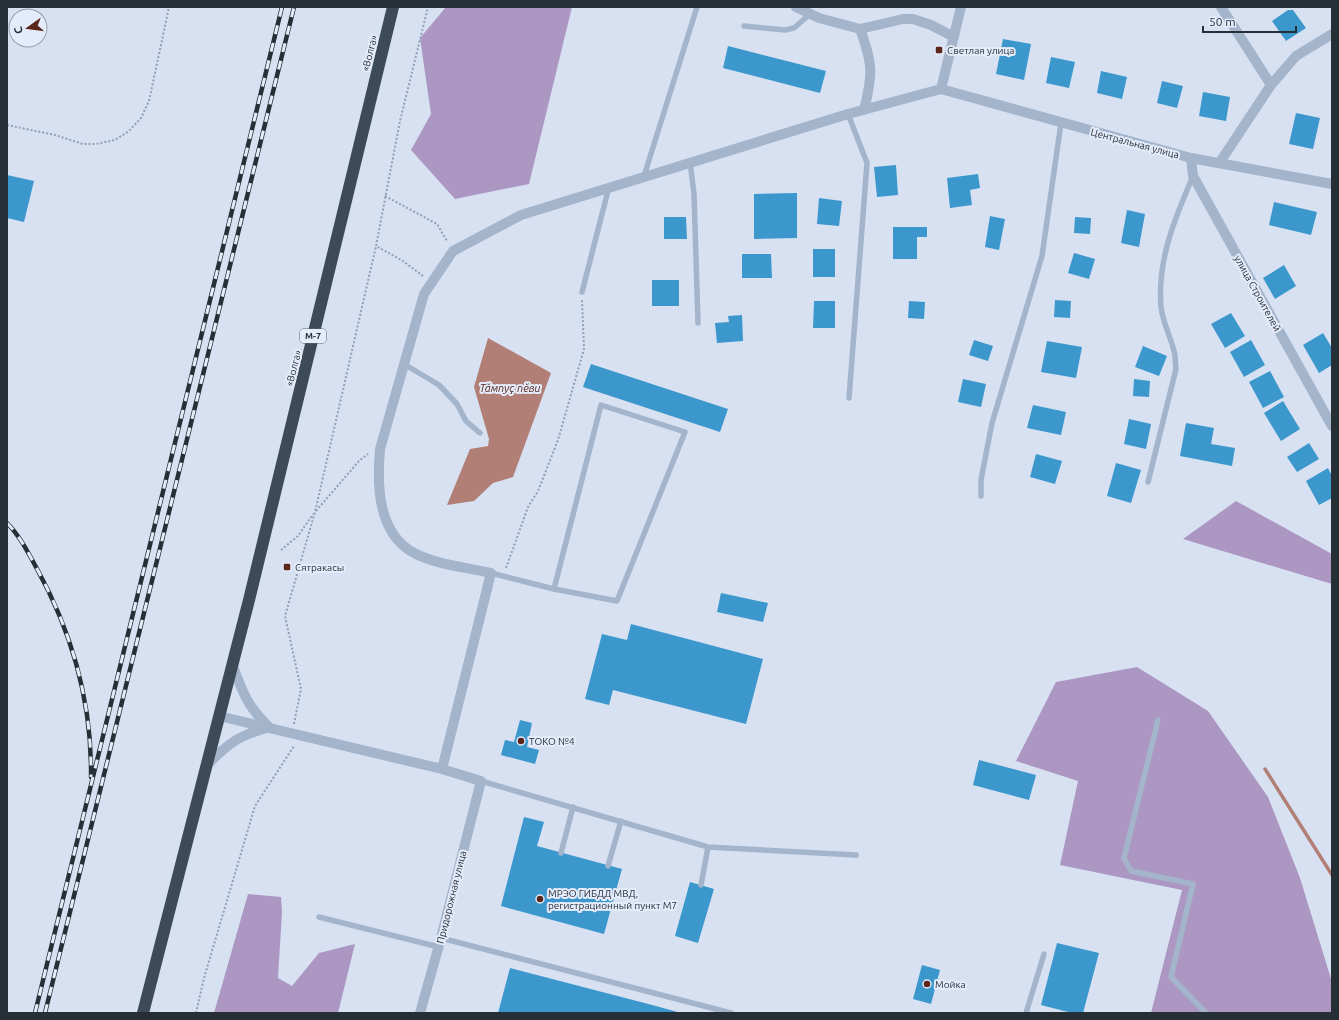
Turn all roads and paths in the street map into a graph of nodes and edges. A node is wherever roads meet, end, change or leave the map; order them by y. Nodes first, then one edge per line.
1 (169, 7) edge
2 (393, 7) edge
3 (428, 7) edge
4 (697, 7) edge
5 (796, 7) edge
6 (961, 7) edge
7 (1221, 7) edge
8 (810, 14) junction
9 (744, 26) dead end
10 (860, 29) junction
11 (1332, 34) edge
12 (954, 37) junction
13 (1271, 85) junction
14 (941, 89) junction
15 (864, 110) junction
16 (848, 114) junction
17 (1060, 123) junction
18 (7, 125) edge
19 (1191, 158) junction
20 (690, 162) junction
21 (1220, 162) junction
22 (644, 176) junction
23 (1193, 176) junction
24 (1332, 184) edge
25 (609, 187) junction
26 (385, 196) junction
27 (376, 246) junction
28 (453, 251) junction
29 (432, 283) junction
30 (582, 292) joint
31 (698, 323) dead end
32 (404, 364) junction
33 (849, 398) dead end
34 (1332, 426) edge
35 (480, 433) dead end
36 (380, 449) junction
37 (1148, 482) dead end
38 (981, 496) dead end
39 (315, 512) junction
40 (281, 550) dead end
41 (491, 573) junction
42 (503, 576) junction
43 (554, 589) junction
44 (232, 664) junction
45 (219, 716) junction
46 (1158, 720) dead end
47 (269, 727) junction
48 (297, 734) junction
49 (207, 765) junction
50 (442, 769) junction
51 (481, 781) junction
52 (573, 807) junction
53 (622, 821) junction
54 (708, 847) junction
55 (561, 853) dead end
56 (856, 855) dead end
57 (608, 866) dead end
58 (701, 885) dead end
59 (319, 917) dead end
60 (440, 942) junction
61 (1044, 954) dead end
62 (143, 1013) edge
63 (196, 1013) edge
64 (420, 1013) edge
65 (731, 1013) edge
66 (1026, 1013) edge
67 (1206, 1013) edge

1 - 18 path
2 - 44 highway, «Волга» / М-7
3 - 26 path
4 - 22 lane
5 - 8 street
6 - 12 street
7 - 13 street
8 - 9 lane
8 - 10 street
10 - 12 street
10 - 15 street
11 - 13 street
12 - 14 street
13 - 21 street
14 - 15 street
14 - 17 street, Центральная улица
15 - 16 street
16 - 20 street
16 - 33 lane
17 - 19 street, Центральная улица
17 - 38 lane
19 - 21 street, Центральная улица
19 - 23 street, улица Строителей
20 - 22 street
20 - 31 lane
21 - 24 street, Центральная улица
22 - 25 street
23 - 34 street, улица Строителей
23 - 37 lane
25 - 28 street
25 - 30 lane
26 - 27 path
26 - 28 path
27 - 29 path
27 - 39 path
28 - 29 street
29 - 32 street
30 - 42 path
32 - 35 lane
32 - 36 street
36 - 39 path
36 - 41 street
39 - 40 path
39 - 48 path
41 - 42 lane
41 - 50 street
42 - 43 lane
43 - 43 lane
44 - 45 highway, «Волга»
44 - 47 street
45 - 47 street
45 - 49 highway, «Волга»
46 - 67 lane
47 - 48 street
47 - 49 street
48 - 50 street
48 - 63 path
49 - 62 highway, «Волга»
50 - 51 street
51 - 52 lane
51 - 60 street, Придорожная улица
52 - 53 lane
52 - 55 lane
53 - 54 lane
53 - 57 lane
54 - 56 lane
54 - 58 lane
59 - 60 lane
60 - 64 street, Придорожная улица
60 - 65 lane
61 - 66 lane

